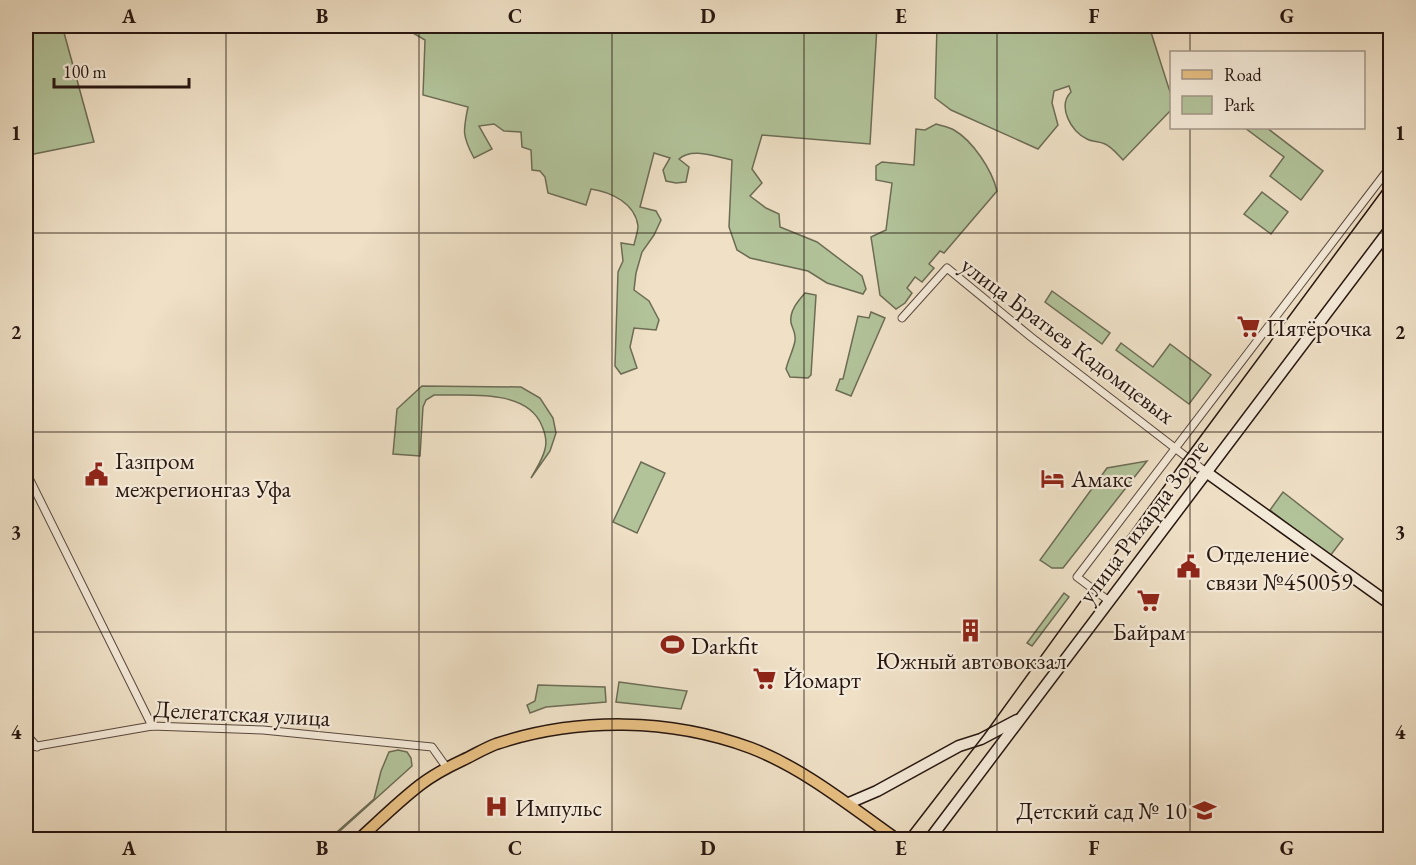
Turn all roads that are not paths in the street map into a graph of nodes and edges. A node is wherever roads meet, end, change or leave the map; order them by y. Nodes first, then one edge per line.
1 (1390, 167) edge
2 (1390, 229) edge
3 (902, 318) dead end
4 (1177, 449) junction
5 (26, 472) edge
6 (1206, 472) junction
7 (1109, 601) junction
8 (1390, 604) edge
9 (1020, 719) junction
10 (152, 726) junction
11 (26, 734) edge
12 (37, 747) junction
13 (26, 748) edge
14 (447, 768) junction
15 (849, 803) junction
16 (358, 840) edge
17 (898, 840) edge
18 (928, 840) edge

1 - 4 street
2 - 6 main road, улица Рихарда Зорге
3 - 4 street, улица Братьев Кадомцевых
4 - 6 street, улица Братьев Кадомцевых
4 - 7 street
5 - 10 street
6 - 7 main road, улица Рихарда Зорге
6 - 8 main road, улица Братьев Кадомцевых
7 - 9 main road, улица Рихарда Зорге
9 - 15 main road
9 - 18 main road, улица Рихарда Зорге
10 - 12 street, Делегатская улица
10 - 14 street, Делегатская улица
11 - 12 street
12 - 13 street, Делегатская улица
14 - 15 main road
14 - 16 main road
15 - 17 main road

